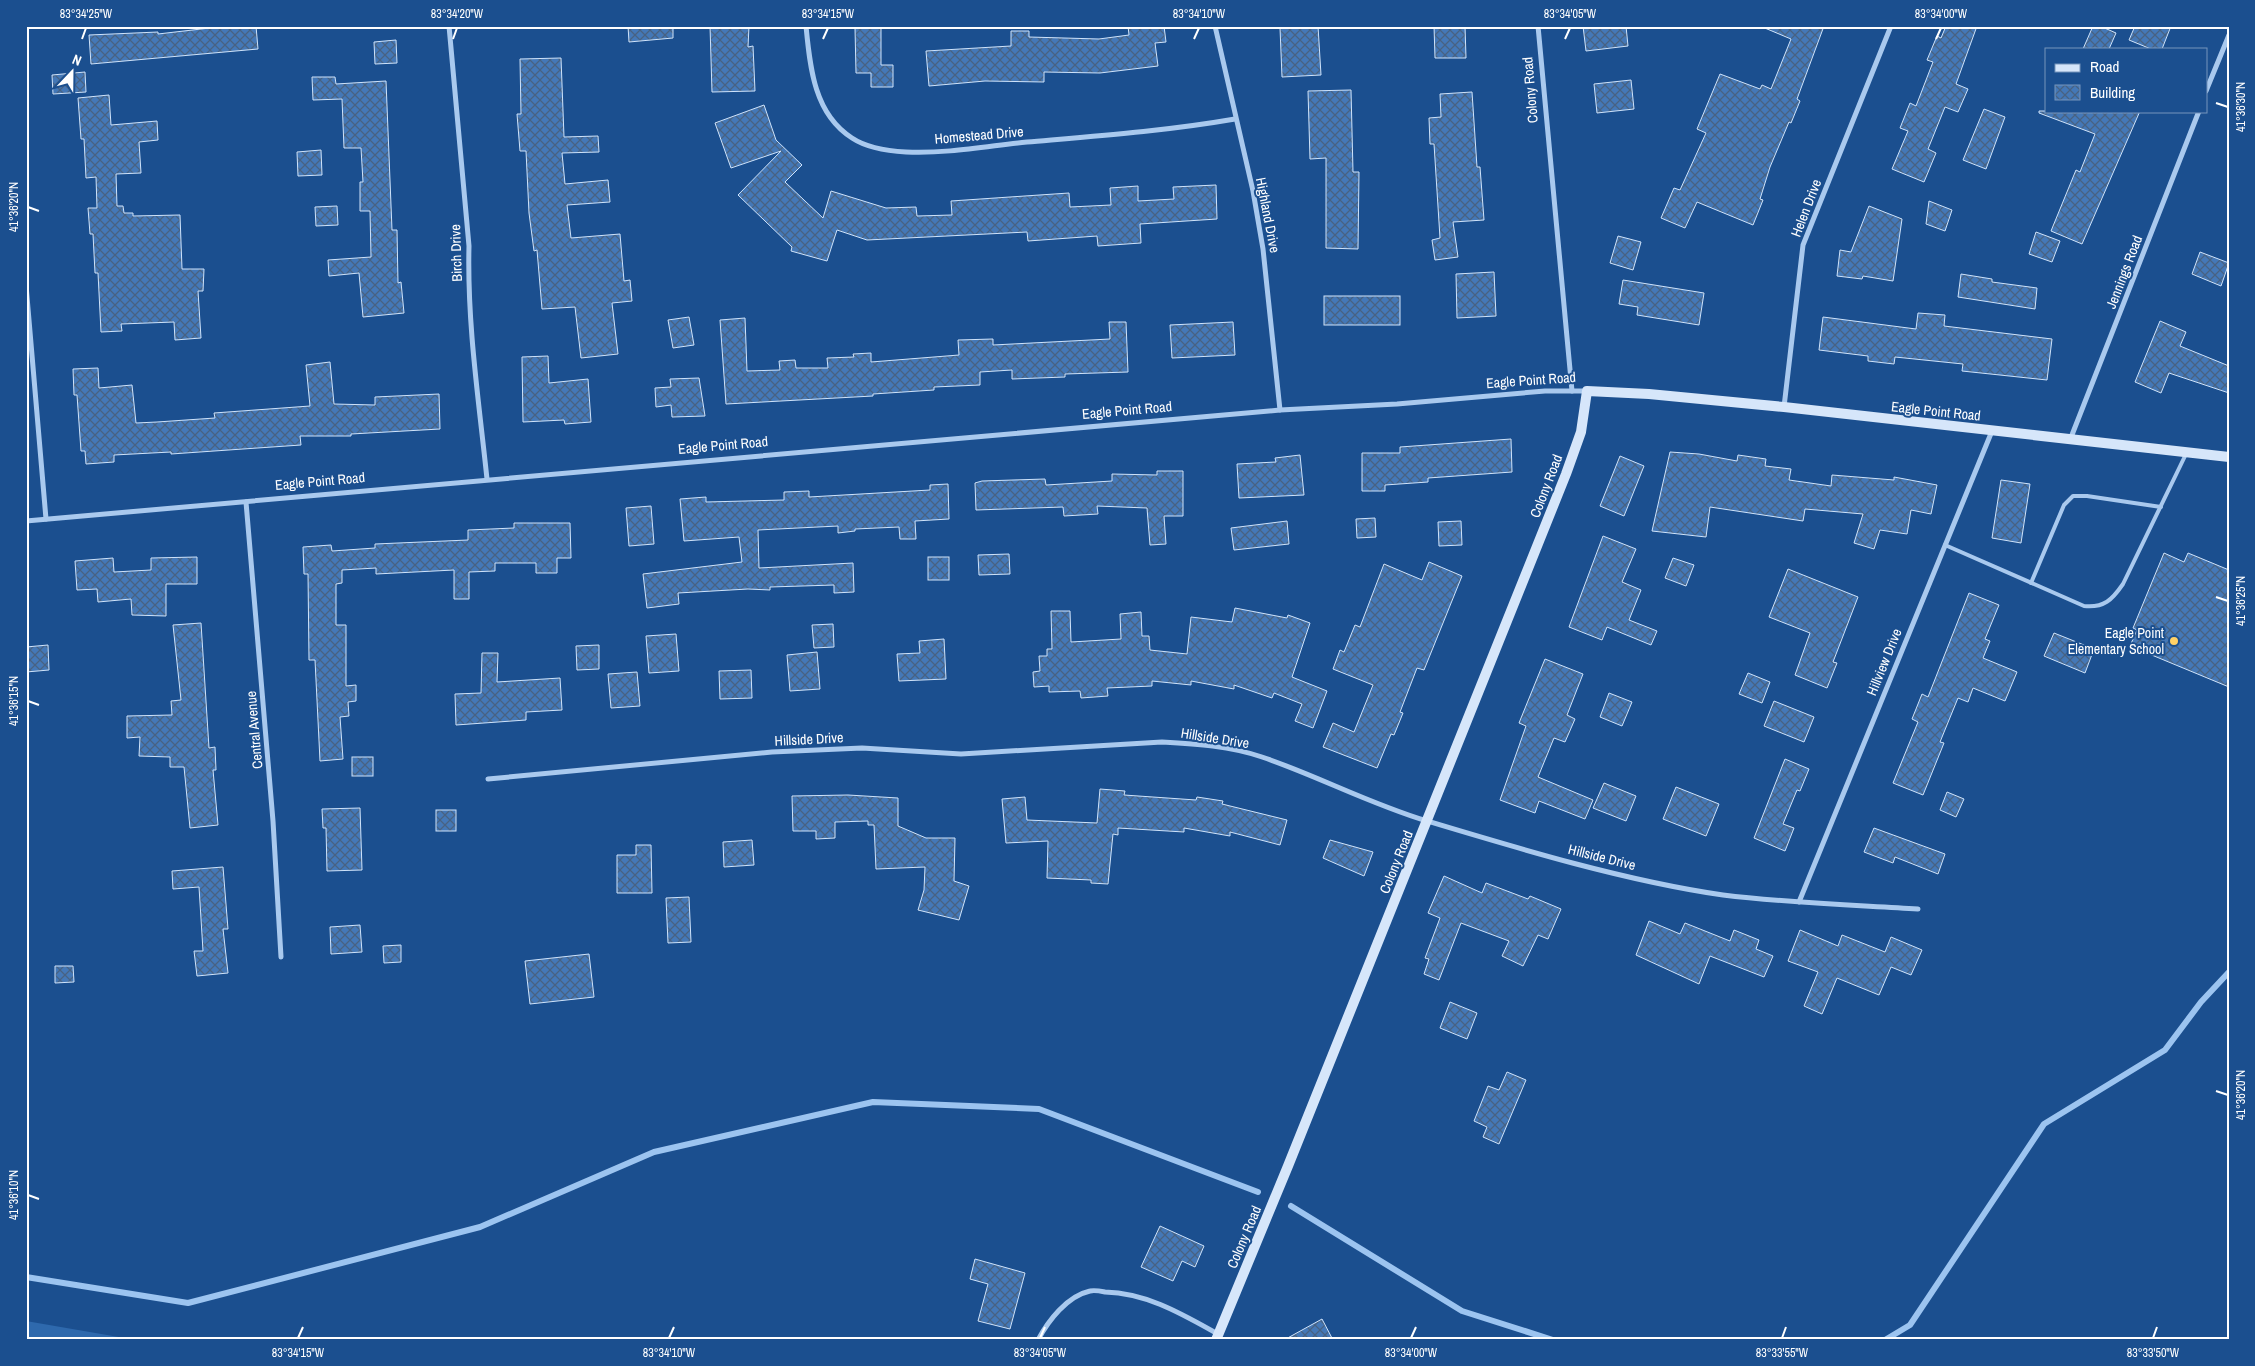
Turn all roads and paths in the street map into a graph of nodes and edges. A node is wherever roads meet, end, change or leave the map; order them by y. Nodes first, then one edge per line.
1 (449, 26) edge
2 (806, 26) edge
3 (1216, 26) edge
4 (1538, 26) edge
5 (1891, 26) edge
6 (2229, 35) edge
7 (2208, 86) edge
8 (2198, 112) edge
9 (1235, 119) junction
10 (26, 285) edge
11 (1572, 391) junction
12 (1587, 391) junction
13 (1784, 408) junction
14 (1280, 410) junction
15 (1992, 431) junction
16 (2070, 440) junction
17 (2187, 453) junction
18 (2229, 457) edge
19 (487, 479) junction
20 (246, 502) junction
21 (2161, 507) junction
22 (46, 519) junction
23 (26, 521) edge
24 (1945, 546) junction
25 (2031, 583) junction
26 (488, 779) dead end
27 (1427, 821) junction
28 (1798, 902) junction
29 (1918, 909) dead end
30 (281, 956) dead end
31 (1217, 1337) edge
32 (1038, 1340) edge

1 - 19 street, Birch Drive
2 - 9 street, Homestead Drive
3 - 9 street, Highland Drive
4 - 11 street, Colony Road
5 - 13 street, Helen Drive
6 - 7 street
8 - 16 street, Jennings Road
9 - 14 street, Highland Drive
10 - 22 street
11 - 12 street, Eagle Point Road
11 - 14 street, Eagle Point Road
12 - 13 street, Eagle Point Road
12 - 27 street, Colony Road
13 - 15 street, Eagle Point Road
14 - 19 street, Eagle Point Road
15 - 16 street, Eagle Point Road
15 - 24 street, Hillview Drive
16 - 17 street, Eagle Point Road
17 - 18 street, Eagle Point Road
17 - 21 lane
19 - 20 street, Eagle Point Road
20 - 22 street, Eagle Point Road
20 - 30 street, Central Avenue
21 - 25 lane
21 - 25 lane
22 - 23 street, Eagle Point Road
24 - 25 lane
24 - 28 street, Hillview Drive
26 - 27 street, Hillside Drive
27 - 28 street, Hillside Drive
27 - 31 street, Colony Road
28 - 29 street, Hillside Drive
31 - 32 street

